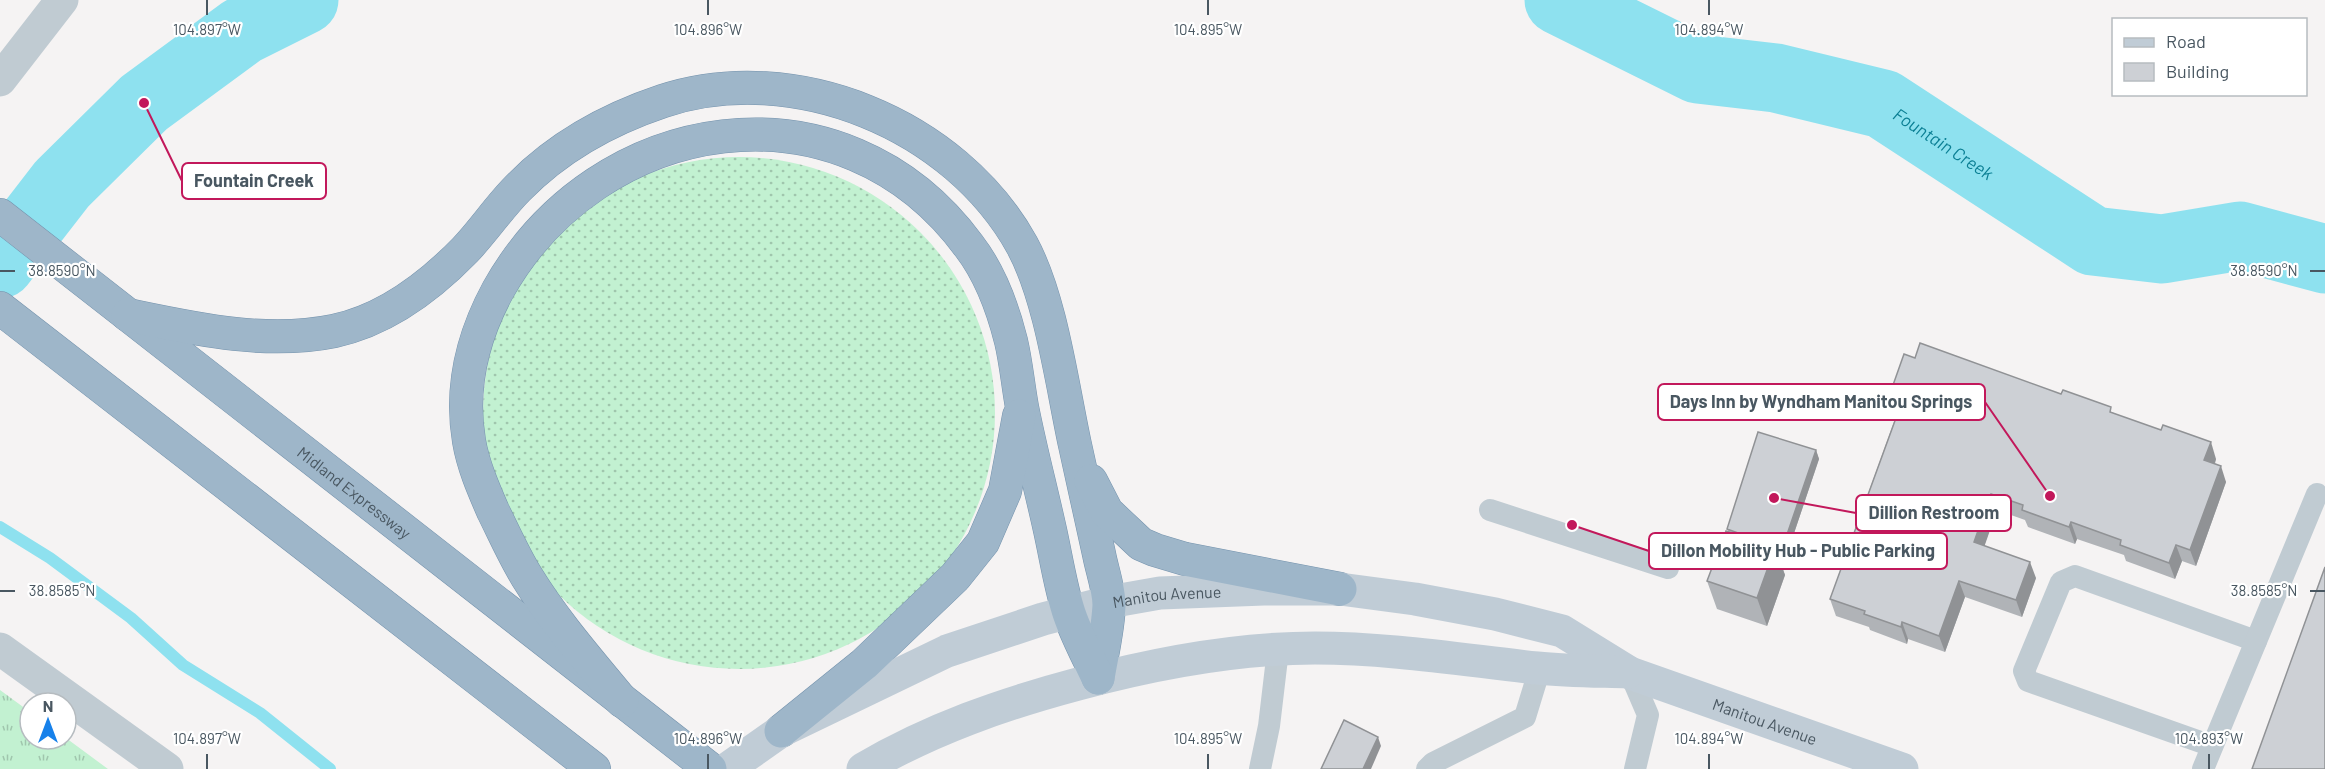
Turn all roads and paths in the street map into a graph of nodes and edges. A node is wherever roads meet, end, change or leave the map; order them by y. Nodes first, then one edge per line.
1 (62, 0) edge
2 (0, 80) edge
3 (0, 215) edge
4 (0, 308) edge
5 (128, 315) junction
6 (1022, 405) junction
7 (1078, 458) junction
8 (2317, 494) dead end
9 (1490, 510) dead end
10 (1668, 568) dead end
11 (1340, 589) junction
12 (1109, 602) junction
13 (1069, 612) junction
14 (2256, 641) junction
15 (0, 650) edge
16 (1278, 650) junction
17 (1540, 668) junction
18 (1630, 673) junction
19 (1098, 678) junction
20 (622, 701) junction
21 (781, 731) junction
22 (2212, 746) junction
23 (167, 769) edge
24 (594, 769) edge
25 (710, 769) edge
26 (727, 769) edge
27 (863, 769) edge
28 (1260, 769) edge
29 (1427, 769) edge
30 (1635, 769) edge
31 (1902, 769) edge
32 (2203, 769) edge

1 - 2 street
3 - 5 highway, Midland Expressway
4 - 24 highway
5 - 7 highway
5 - 20 highway, Midland Expressway
6 - 13 highway
6 - 20 highway
6 - 21 highway
7 - 11 highway
7 - 12 highway
8 - 14 lane
9 - 10 lane
11 - 12 main road, Manitou Avenue
11 - 18 main road, Manitou Avenue
12 - 13 main road, Manitou Avenue
12 - 19 highway
13 - 19 highway
13 - 21 main road, Manitou Avenue
14 - 22 lane
14 - 22 lane
15 - 23 street
16 - 17 main road, Manitou Avenue
16 - 19 main road, Manitou Avenue
16 - 28 lane
17 - 18 main road, Manitou Avenue
17 - 29 lane
18 - 30 lane
18 - 31 main road, Manitou Avenue
19 - 27 main road, Manitou Avenue
20 - 25 highway, Midland Expressway
21 - 26 main road, Manitou Avenue
22 - 32 lane

